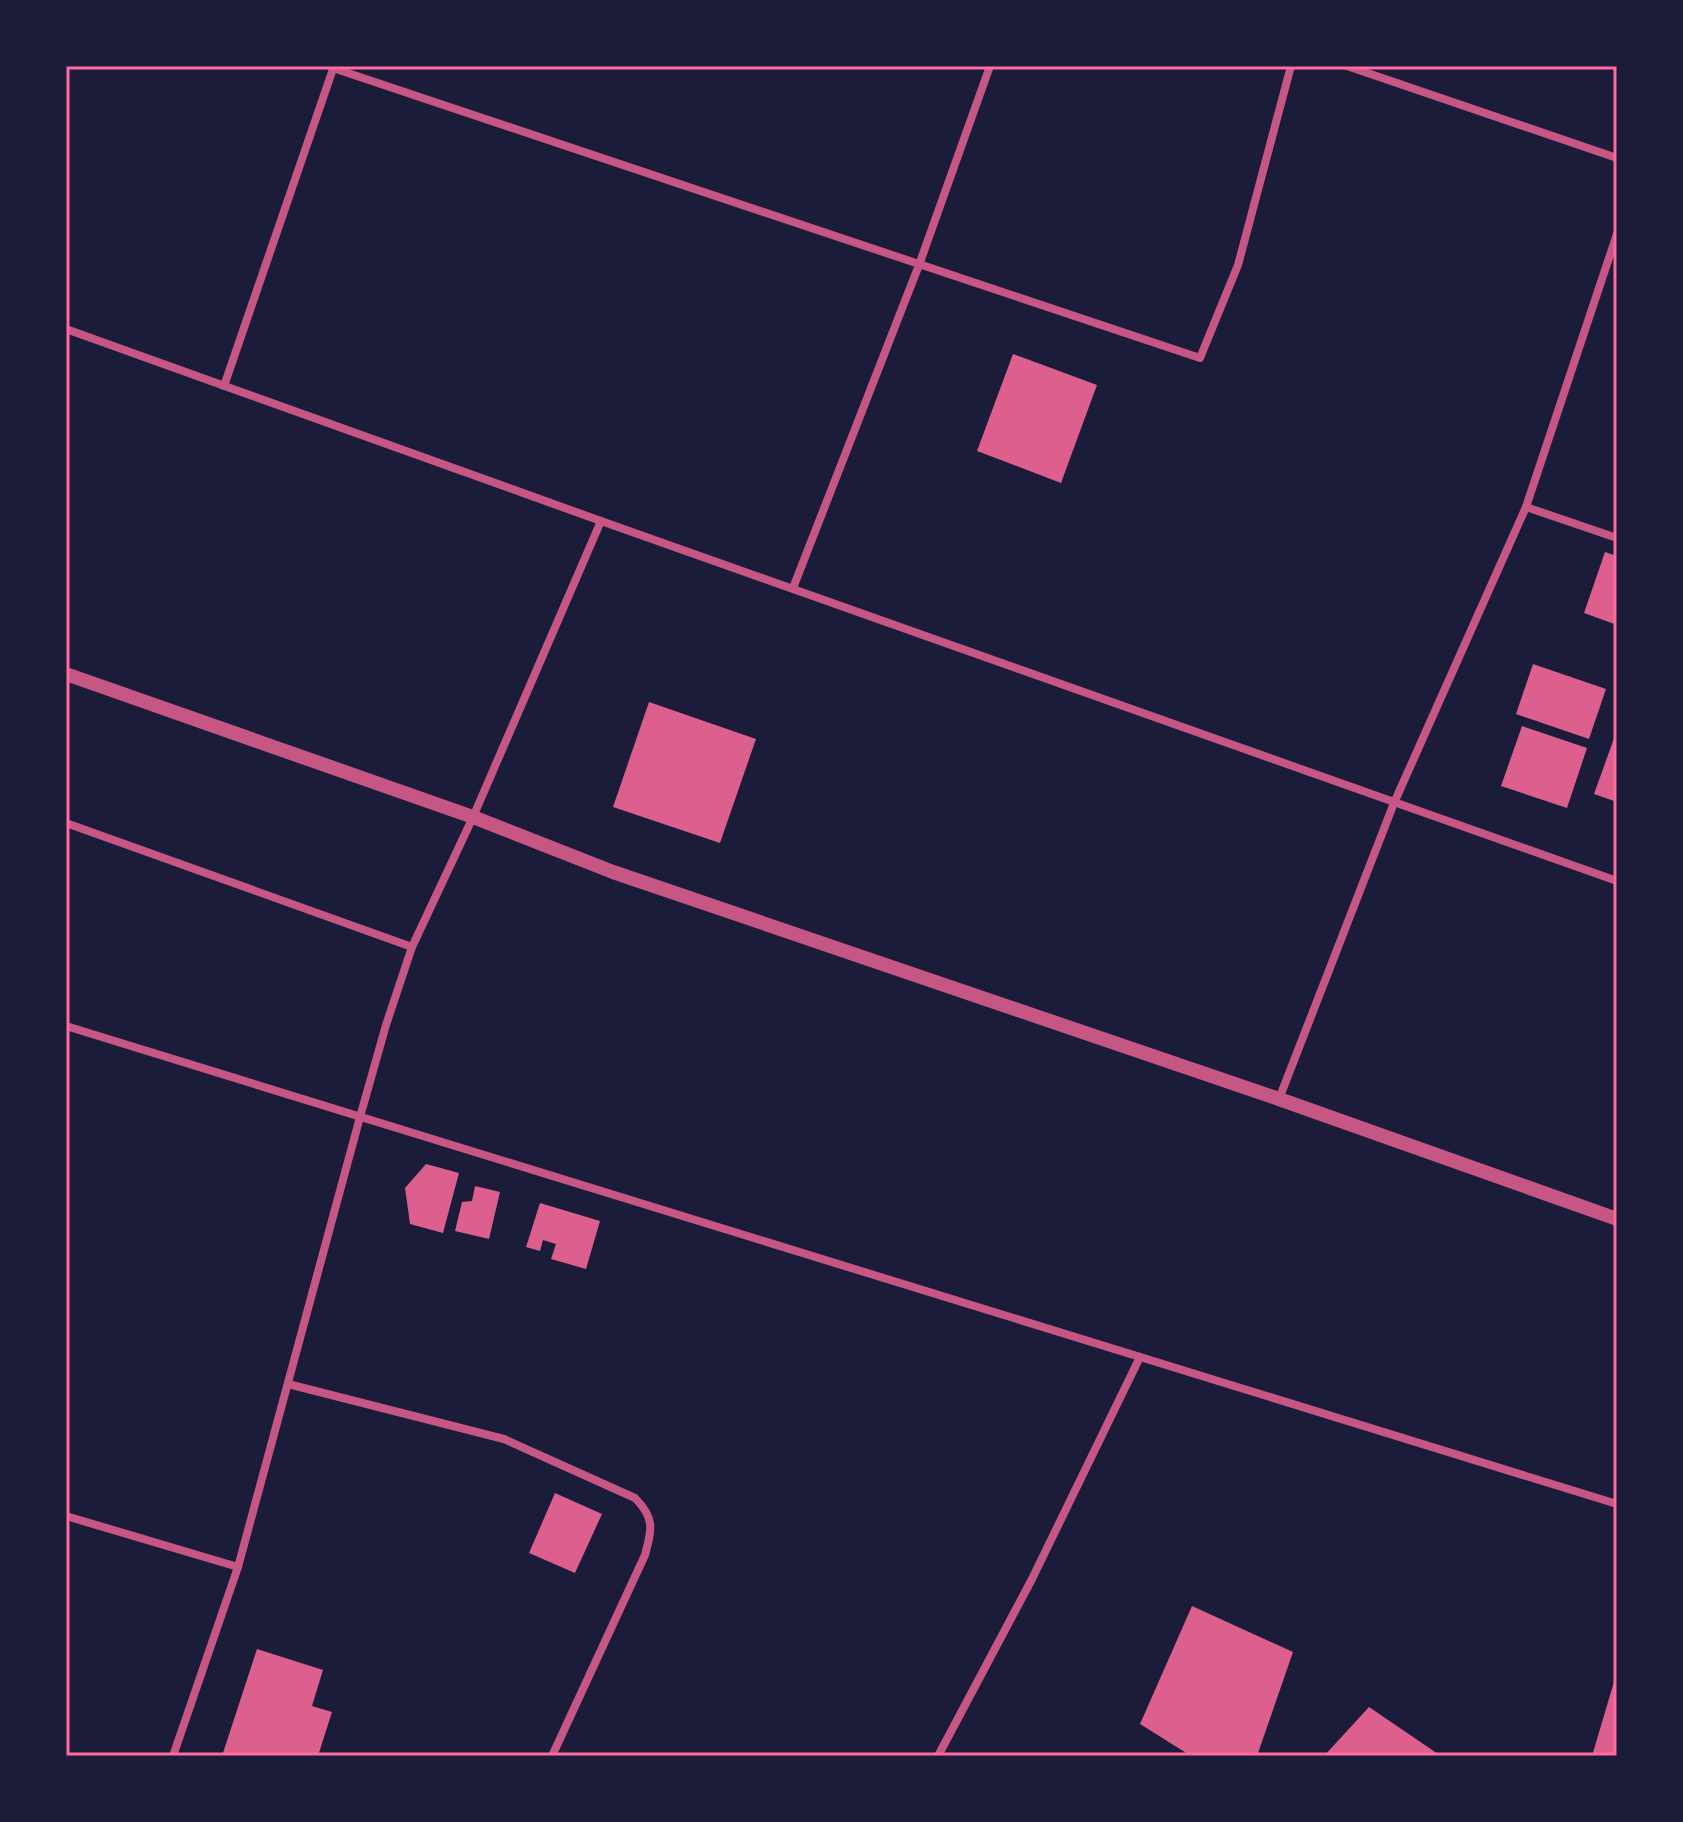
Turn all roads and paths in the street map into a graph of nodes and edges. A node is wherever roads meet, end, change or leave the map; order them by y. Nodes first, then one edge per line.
1 (990, 66) edge
2 (1291, 66) edge
3 (1347, 66) edge
4 (334, 67) edge
5 (1617, 158) edge
6 (1617, 234) edge
7 (919, 265) junction
8 (66, 329) edge
9 (224, 386) junction
10 (1526, 507) junction
11 (601, 521) junction
12 (1617, 538) edge
13 (793, 588) junction
14 (66, 674) edge
15 (1394, 803) junction
16 (473, 817) junction
17 (66, 823) edge
18 (1617, 881) edge
19 (412, 947) junction
20 (66, 1026) edge
21 (1279, 1099) junction
22 (360, 1117) junction
23 (1617, 1219) edge
24 (1140, 1357) junction
25 (288, 1384) junction
26 (1617, 1504) edge
27 (66, 1516) edge
28 (238, 1567) junction
29 (173, 1756) edge
30 (552, 1756) edge
31 (938, 1756) edge

1 - 7 street
2 - 7 street
3 - 5 street
4 - 7 street
4 - 9 street
6 - 10 street
7 - 13 street
8 - 9 street
9 - 11 street
10 - 12 street
10 - 15 street
11 - 13 street
11 - 16 street
13 - 15 street
14 - 16 street
15 - 18 street
15 - 21 street
16 - 19 street
16 - 21 street
17 - 19 street
19 - 22 street
20 - 22 street
21 - 23 street
22 - 24 street
22 - 25 street
24 - 26 street
24 - 31 street
25 - 28 street
25 - 30 street
27 - 28 street
28 - 29 street

